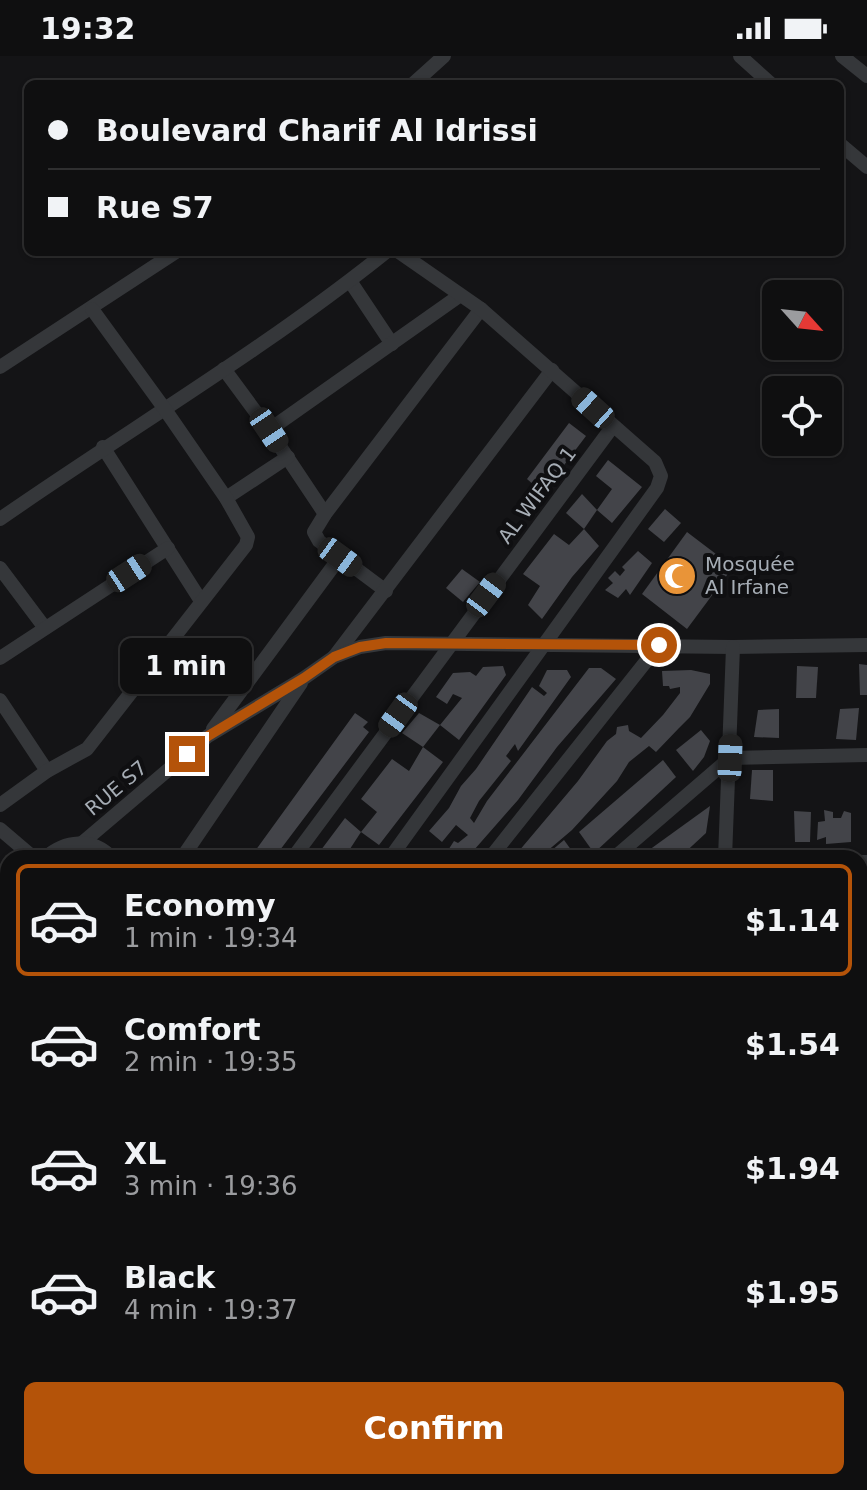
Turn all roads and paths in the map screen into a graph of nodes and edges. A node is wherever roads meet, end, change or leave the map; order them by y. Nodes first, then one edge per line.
1 (444, 56) edge
2 (740, 56) edge
3 (842, 56) edge
4 (867, 76) edge
5 (417, 80) edge
6 (767, 80) edge
7 (844, 147) edge
8 (867, 167) edge
9 (170, 256) edge
10 (381, 256) edge
11 (404, 256) edge
12 (350, 281) junction
13 (459, 296) junction
14 (92, 309) junction
15 (481, 309) junction
16 (392, 344) junction
17 (0, 367) edge
18 (224, 369) junction
19 (552, 370) junction
20 (164, 408) junction
21 (613, 426) junction
22 (269, 430) junction
23 (103, 447) junction
24 (288, 457) junction
25 (226, 498) junction
26 (325, 514) junction
27 (0, 519) edge
28 (168, 548) junction
29 (340, 557) junction
30 (0, 568) edge
31 (386, 591) junction
32 (201, 601) junction
33 (45, 628) junction
34 (450, 643) junction
35 (544, 645) junction
36 (659, 645) junction
37 (867, 645) edge
38 (733, 647) junction
39 (334, 657) junction
40 (0, 658) edge
41 (304, 678) junction
42 (0, 700) edge
43 (5, 720) edge
44 (208, 736) junction
45 (867, 755) edge
46 (730, 758) junction
47 (47, 771) junction
48 (0, 805) edge
49 (0, 829) edge
50 (82, 843) junction
51 (25, 850) edge
52 (54, 850) edge
53 (101, 850) edge
54 (187, 850) edge
55 (299, 850) edge
56 (396, 850) edge
57 (496, 850) edge
58 (623, 850) edge
59 (725, 850) edge

1 - 5 street
2 - 6 street
3 - 4 street
7 - 8 street
9 - 14 street
10 - 12 street
11 - 13 street
12 - 16 street
12 - 18 street
13 - 15 street
13 - 16 street
14 - 17 street
14 - 20 street
15 - 19 street
15 - 26 street
16 - 22 street
18 - 20 street
18 - 22 street
19 - 21 street
19 - 31 street
20 - 23 street
20 - 25 street
21 - 34 street, AL WIFAQ 1
21 - 35 street
22 - 24 street
23 - 27 street
23 - 28 street
24 - 25 street
24 - 26 street
25 - 32 street
26 - 29 street
28 - 32 street
28 - 33 street
29 - 31 street
29 - 44 street
30 - 33 street
31 - 39 street
32 - 47 street
33 - 40 street
34 - 35 street
34 - 39 street
34 - 55 street, AL WIFAQ 1
35 - 36 street
35 - 56 street
36 - 38 street
36 - 57 street
37 - 38 street
38 - 46 street
39 - 41 street, RUE S7
41 - 44 street, RUE S7
41 - 54 street
42 - 43 street
43 - 47 street
44 - 50 street, RUE S7
45 - 46 street
46 - 58 street
46 - 59 street
47 - 48 street
49 - 51 street
50 - 52 street, RUE S7
50 - 53 street

